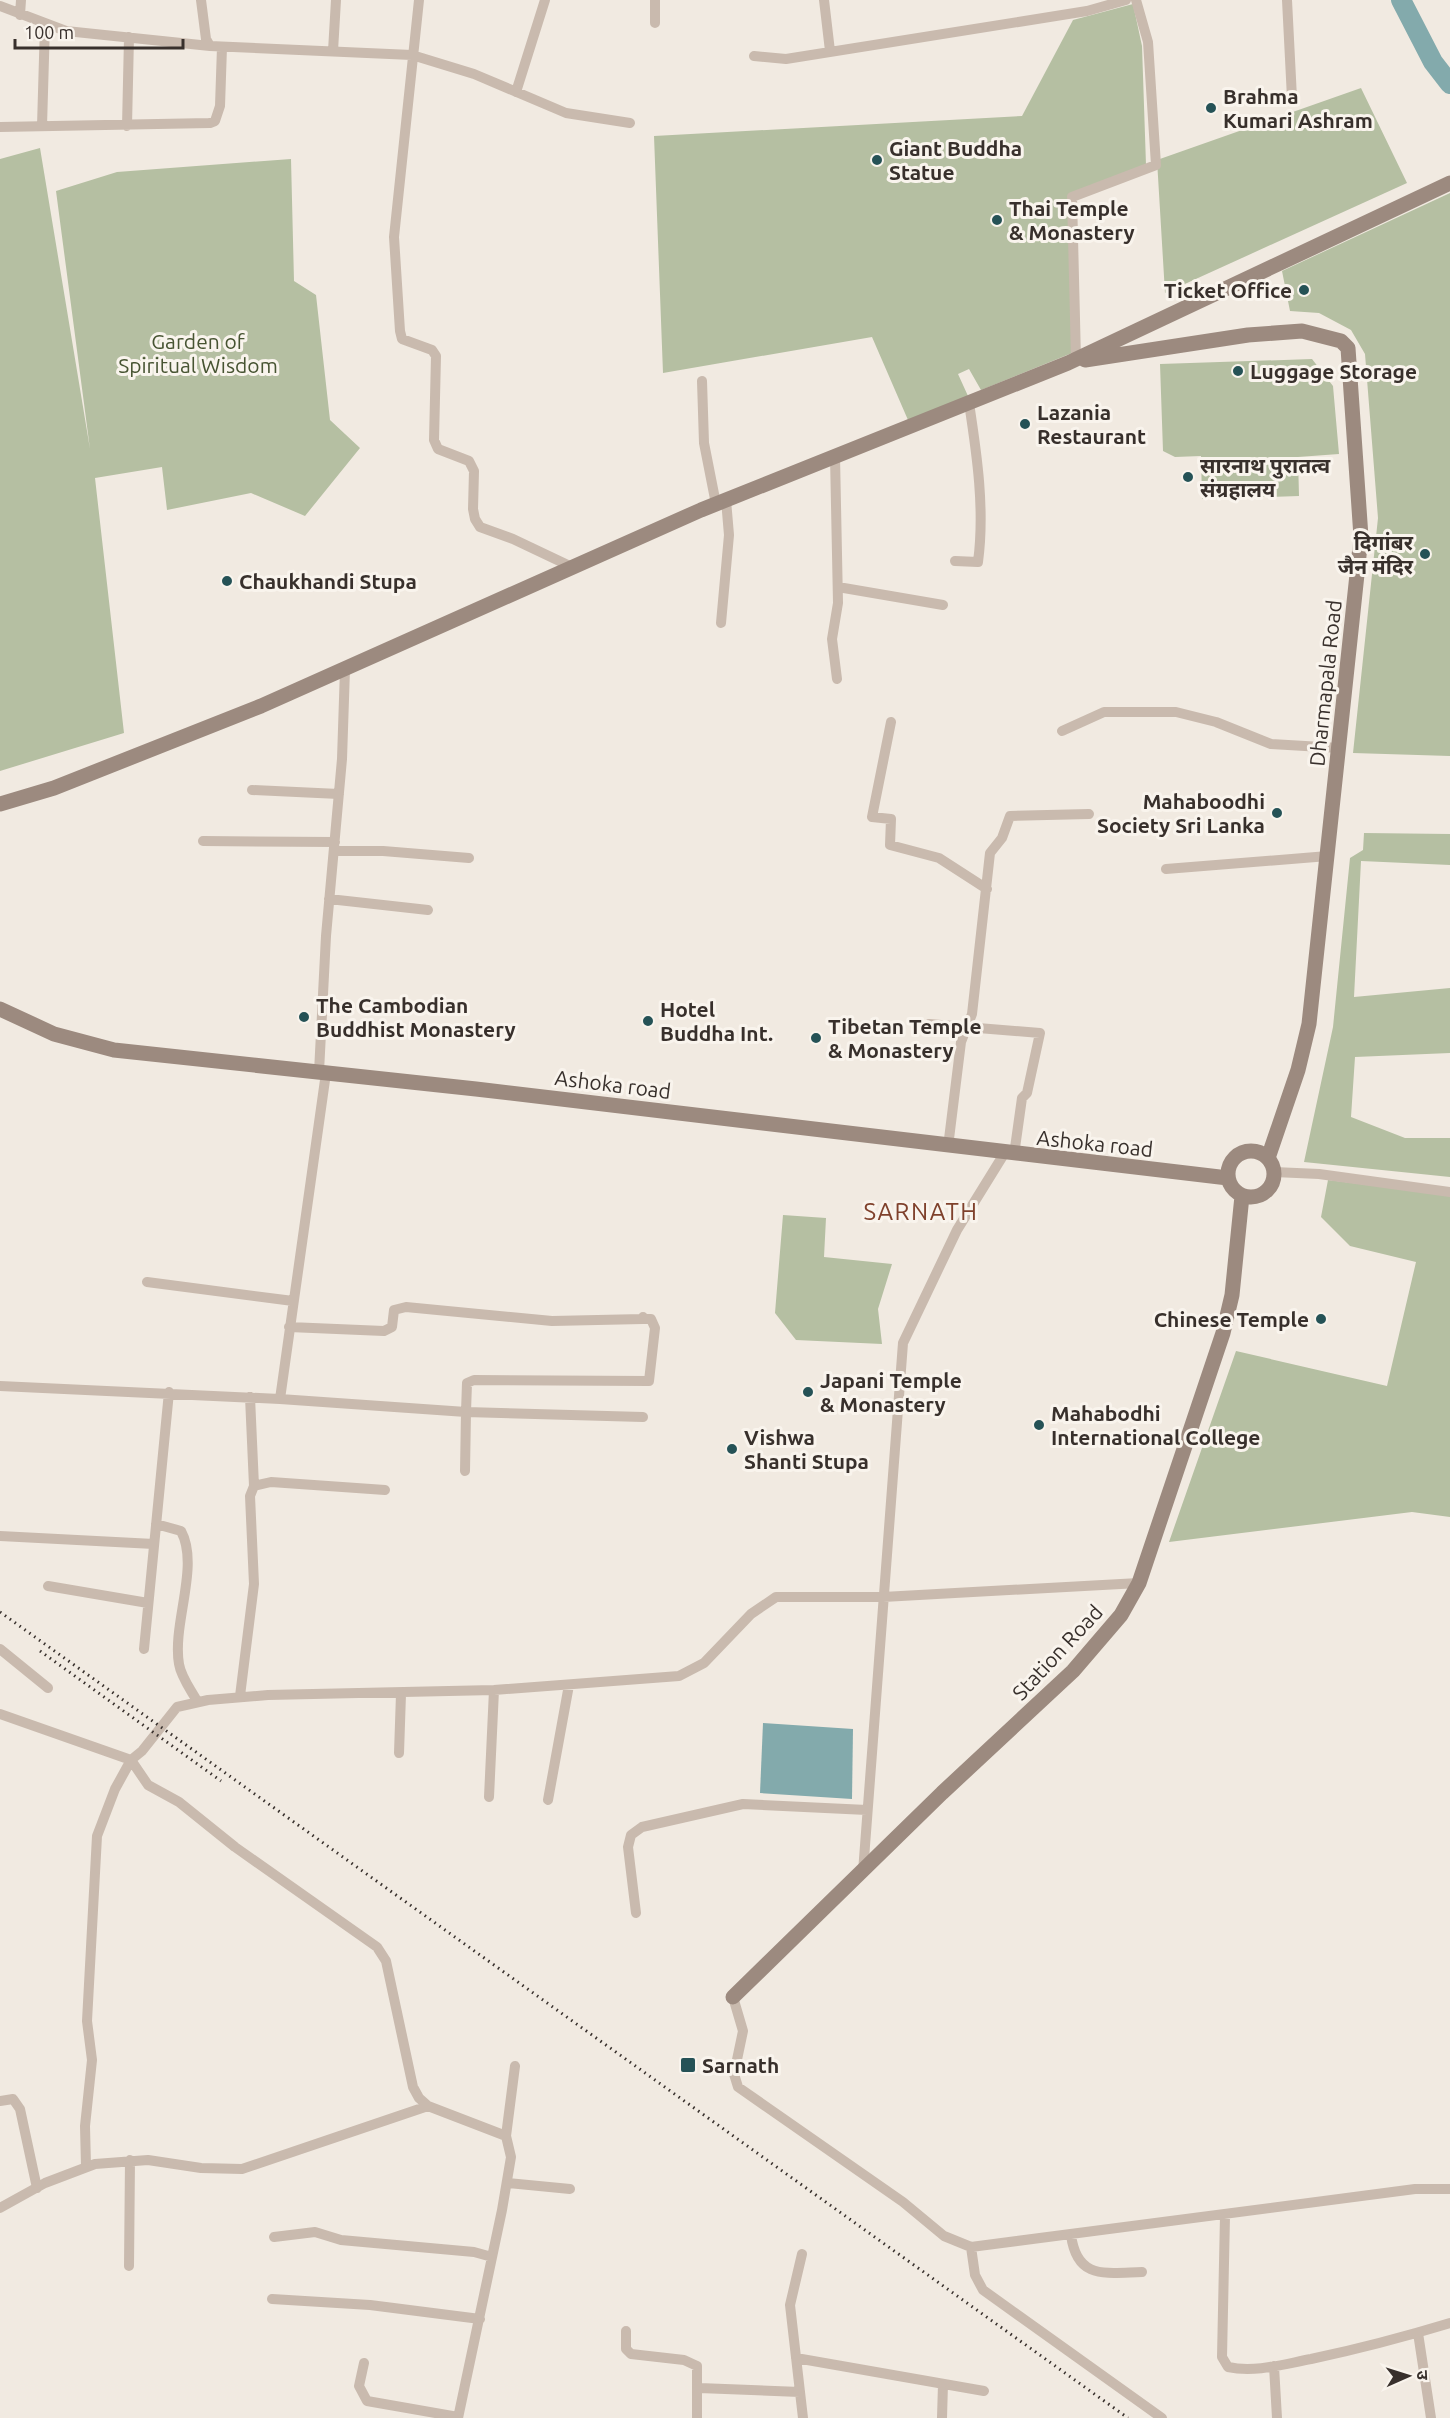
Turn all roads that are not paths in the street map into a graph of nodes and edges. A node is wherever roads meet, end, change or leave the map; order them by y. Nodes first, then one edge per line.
1 (21, 0) edge
2 (201, 0) edge
3 (336, 0) edge
4 (419, 0) edge
5 (545, 0) edge
6 (655, 0) edge
7 (824, 0) edge
8 (1126, 0) edge
9 (1137, 0) edge
10 (1287, 0) edge
11 (0, 6) edge
12 (21, 15) junction
13 (655, 23) dead end
14 (45, 24) junction
15 (129, 38) junction
16 (210, 46) junction
17 (222, 47) junction
18 (333, 51) junction
19 (830, 51) junction
20 (412, 55) junction
21 (754, 56) dead end
22 (516, 92) junction
23 (1292, 98) dead end
24 (630, 123) dead end
25 (42, 126) junction
26 (127, 126) junction
27 (0, 127) edge
28 (1450, 183) edge
29 (1072, 361) junction
30 (702, 381) dead end
31 (969, 403) junction
32 (835, 456) junction
33 (721, 502) junction
34 (955, 561) dead end
35 (572, 567) junction
36 (838, 587) junction
37 (943, 605) dead end
38 (721, 623) dead end
39 (345, 669) junction
40 (837, 679) dead end
41 (891, 722) dead end
42 (1062, 731) dead end
43 (1340, 748) junction
44 (252, 790) dead end
45 (339, 794) junction
46 (0, 804) edge
47 (1089, 814) dead end
48 (203, 841) dead end
49 (334, 847) junction
50 (1328, 856) junction
51 (469, 858) dead end
52 (1166, 868) dead end
53 (987, 889) junction
54 (329, 898) junction
55 (428, 910) dead end
56 (0, 1009) edge
57 (929, 1024) dead end
58 (968, 1028) junction
59 (322, 1073) junction
60 (948, 1147) junction
61 (1009, 1154) junction
62 (1271, 1165) junction
63 (1228, 1178) junction
64 (1450, 1192) edge
65 (1242, 1196) junction
66 (147, 1282) dead end
67 (293, 1301) junction
68 (290, 1327) junction
69 (0, 1386) edge
70 (169, 1392) junction
71 (250, 1397) junction
72 (280, 1399) junction
73 (466, 1412) junction
74 (643, 1417) dead end
75 (465, 1471) dead end
76 (254, 1486) junction
77 (385, 1490) dead end
78 (156, 1524) junction
79 (0, 1536) edge
80 (154, 1544) junction
81 (1139, 1583) junction
82 (48, 1586) dead end
83 (883, 1597) junction
84 (148, 1603) junction
85 (0, 1649) edge
86 (144, 1649) dead end
87 (569, 1685) junction
88 (48, 1688) dead end
89 (494, 1690) junction
90 (401, 1694) junction
91 (240, 1696) junction
92 (197, 1701) junction
93 (0, 1714) edge
94 (399, 1753) dead end
95 (131, 1760) junction
96 (489, 1797) dead end
97 (548, 1800) dead end
98 (867, 1810) junction
99 (863, 1872) junction
100 (636, 1913) dead end
101 (733, 1997) joint
102 (515, 2066) dead end
103 (0, 2101) edge
104 (428, 2106) junction
105 (506, 2136) junction
106 (130, 2160) junction
107 (86, 2166) junction
108 (507, 2183) junction
109 (37, 2188) junction
110 (570, 2189) dead end
111 (1450, 2189) edge
112 (0, 2208) edge
113 (1224, 2216) junction
114 (1071, 2235) junction
115 (274, 2237) dead end
116 (971, 2247) junction
117 (802, 2254) dead end
118 (492, 2257) junction
119 (129, 2266) dead end
120 (1142, 2272) dead end
121 (272, 2299) dead end
122 (480, 2319) junction
123 (1450, 2323) edge
124 (626, 2331) dead end
125 (1418, 2333) junction
126 (796, 2358) junction
127 (364, 2363) dead end
128 (1274, 2366) junction
129 (943, 2384) junction
130 (699, 2388) junction
131 (984, 2391) dead end
132 (800, 2392) junction
133 (458, 2418) edge
134 (697, 2418) edge
135 (803, 2418) edge
136 (942, 2418) edge
137 (1162, 2418) edge
138 (1277, 2418) edge
139 (1431, 2418) edge

1 - 12 street
2 - 16 street
3 - 18 street
4 - 20 street
5 - 22 street
6 - 13 street
7 - 19 street
8 - 19 street
9 - 29 street
10 - 23 street
11 - 12 street
12 - 14 street
14 - 15 street
14 - 25 street
15 - 16 street
15 - 26 street
16 - 17 street
17 - 18 street
17 - 26 street
18 - 20 street
19 - 21 street
20 - 22 street
20 - 35 street
22 - 24 street
25 - 26 street
25 - 27 street
28 - 29 street
29 - 31 street
29 - 43 street, Dharmapala Road
30 - 33 street
31 - 32 street
31 - 34 street
32 - 33 street
32 - 36 street
33 - 35 street
33 - 38 street
35 - 39 street
36 - 37 street
36 - 40 street
39 - 45 street
39 - 46 street
41 - 53 street
42 - 43 street
43 - 50 street, Dharmapala Road
44 - 45 street
45 - 49 street
47 - 53 street
48 - 49 street
49 - 51 street
49 - 54 street
50 - 52 street
50 - 62 street, Dharmapala Road
53 - 58 street
54 - 55 street
54 - 59 street
56 - 59 street, Ashoka road
57 - 58 street
58 - 60 street
58 - 61 street
59 - 60 street, Ashoka road
59 - 67 street
60 - 61 street, Ashoka road
61 - 63 street, Ashoka road
61 - 83 street
62 - 63 street
62 - 64 street
62 - 65 street
63 - 65 street
65 - 81 street, Station Road
66 - 67 street
67 - 68 street
68 - 72 street
68 - 73 street
69 - 70 street
70 - 71 street
70 - 78 street
71 - 72 street
71 - 76 street
72 - 73 street
73 - 74 street
73 - 75 street
76 - 77 street
76 - 91 street
78 - 80 street
78 - 92 street
79 - 80 street
80 - 84 street
81 - 83 street
81 - 99 street, Station Road
82 - 84 street
83 - 87 street
83 - 98 street
84 - 86 street
85 - 88 street
87 - 89 street
87 - 97 street
89 - 90 street
89 - 96 street
90 - 91 street
90 - 94 street
91 - 92 street
92 - 95 street
93 - 95 street
95 - 104 street
95 - 107 street
98 - 99 street
98 - 100 street
99 - 101 street, Station Road
101 - 116 street
102 - 105 street
103 - 109 street
104 - 105 street
104 - 106 street
105 - 108 street
106 - 107 street
106 - 119 street
107 - 109 street
108 - 110 street
108 - 118 street
109 - 112 street
111 - 113 street
113 - 114 street
113 - 128 street
114 - 116 street
114 - 120 street
115 - 118 street
116 - 137 street
117 - 126 street
118 - 122 street
121 - 122 street
122 - 133 street
123 - 125 street
124 - 130 street
125 - 128 street
125 - 139 street
126 - 129 street
126 - 132 street
127 - 133 street
128 - 138 street
129 - 131 street
129 - 136 street
130 - 132 street
130 - 134 street
132 - 135 street

